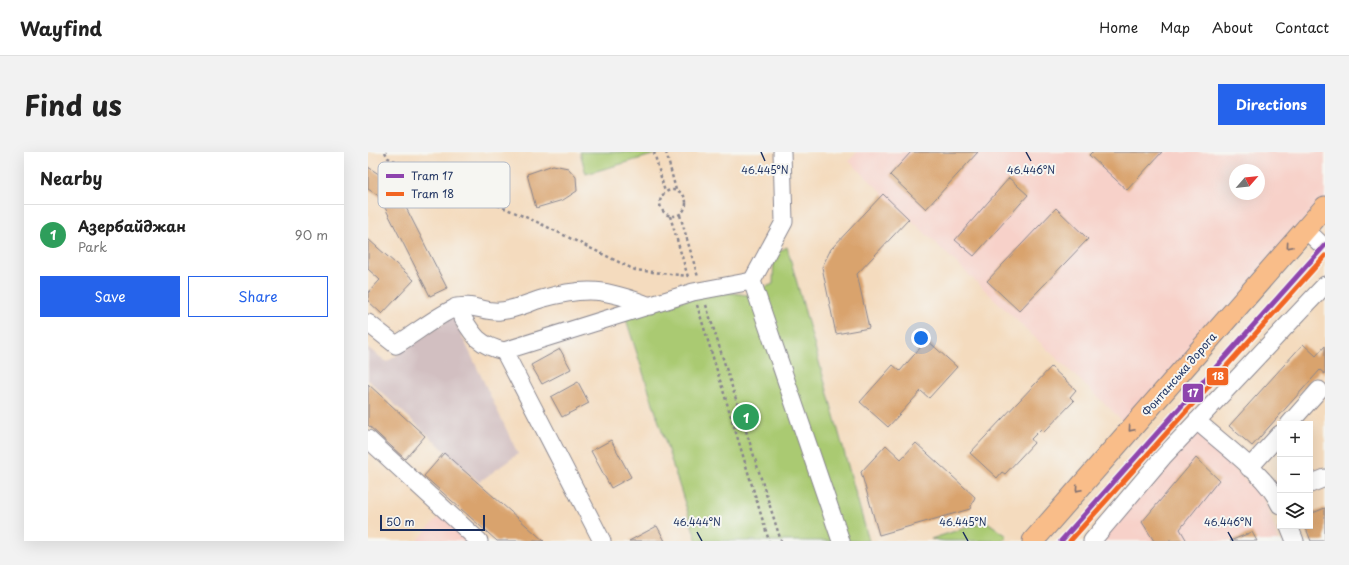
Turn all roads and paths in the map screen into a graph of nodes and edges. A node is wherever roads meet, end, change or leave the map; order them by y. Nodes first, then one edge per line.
1 (385, 152) edge
2 (654, 152) edge
3 (666, 152) edge
4 (782, 152) edge
5 (397, 162) edge
6 (676, 190) junction
7 (665, 192) junction
8 (1325, 207) edge
9 (504, 208) edge
10 (680, 215) junction
11 (670, 216) junction
12 (1304, 229) junction
13 (1325, 248) edge
14 (688, 276) junction
15 (752, 281) junction
16 (1325, 285) edge
17 (697, 291) junction
18 (650, 306) junction
19 (456, 307) junction
20 (368, 323) edge
21 (504, 351) junction
22 (1319, 390) dead end
23 (1197, 421) junction
24 (1292, 421) edge
25 (1277, 437) edge
26 (368, 439) edge
27 (1249, 468) junction
28 (1325, 478) edge
29 (1313, 483) edge
30 (1277, 498) edge
31 (1290, 529) edge
32 (479, 541) edge
33 (602, 541) edge
34 (769, 541) edge
35 (781, 541) edge
36 (841, 541) edge
37 (1033, 541) edge
38 (1092, 541) edge
39 (1295, 541) edge

1 - 5 path
2 - 7 path
3 - 6 path
4 - 15 lane
6 - 7 path
6 - 10 path
7 - 11 path
8 - 12 main road, Фонтанська дорога
9 - 14 path
10 - 11 path
10 - 17 path
11 - 14 path
12 - 13 lane
12 -> 37 main road, Фонтанська дорога
14 - 17 path
15 - 17 lane
15 - 36 lane
16 - 23 lane
17 - 18 lane
17 - 34 path
17 - 35 path
18 - 19 lane
18 - 21 lane
19 - 20 lane
19 - 21 lane
21 - 33 lane
22 - 24 lane
23 - 27 lane
23 - 38 lane
25 - 27 lane
26 - 32 lane
27 - 30 lane
28 - 29 lane
31 - 39 lane

